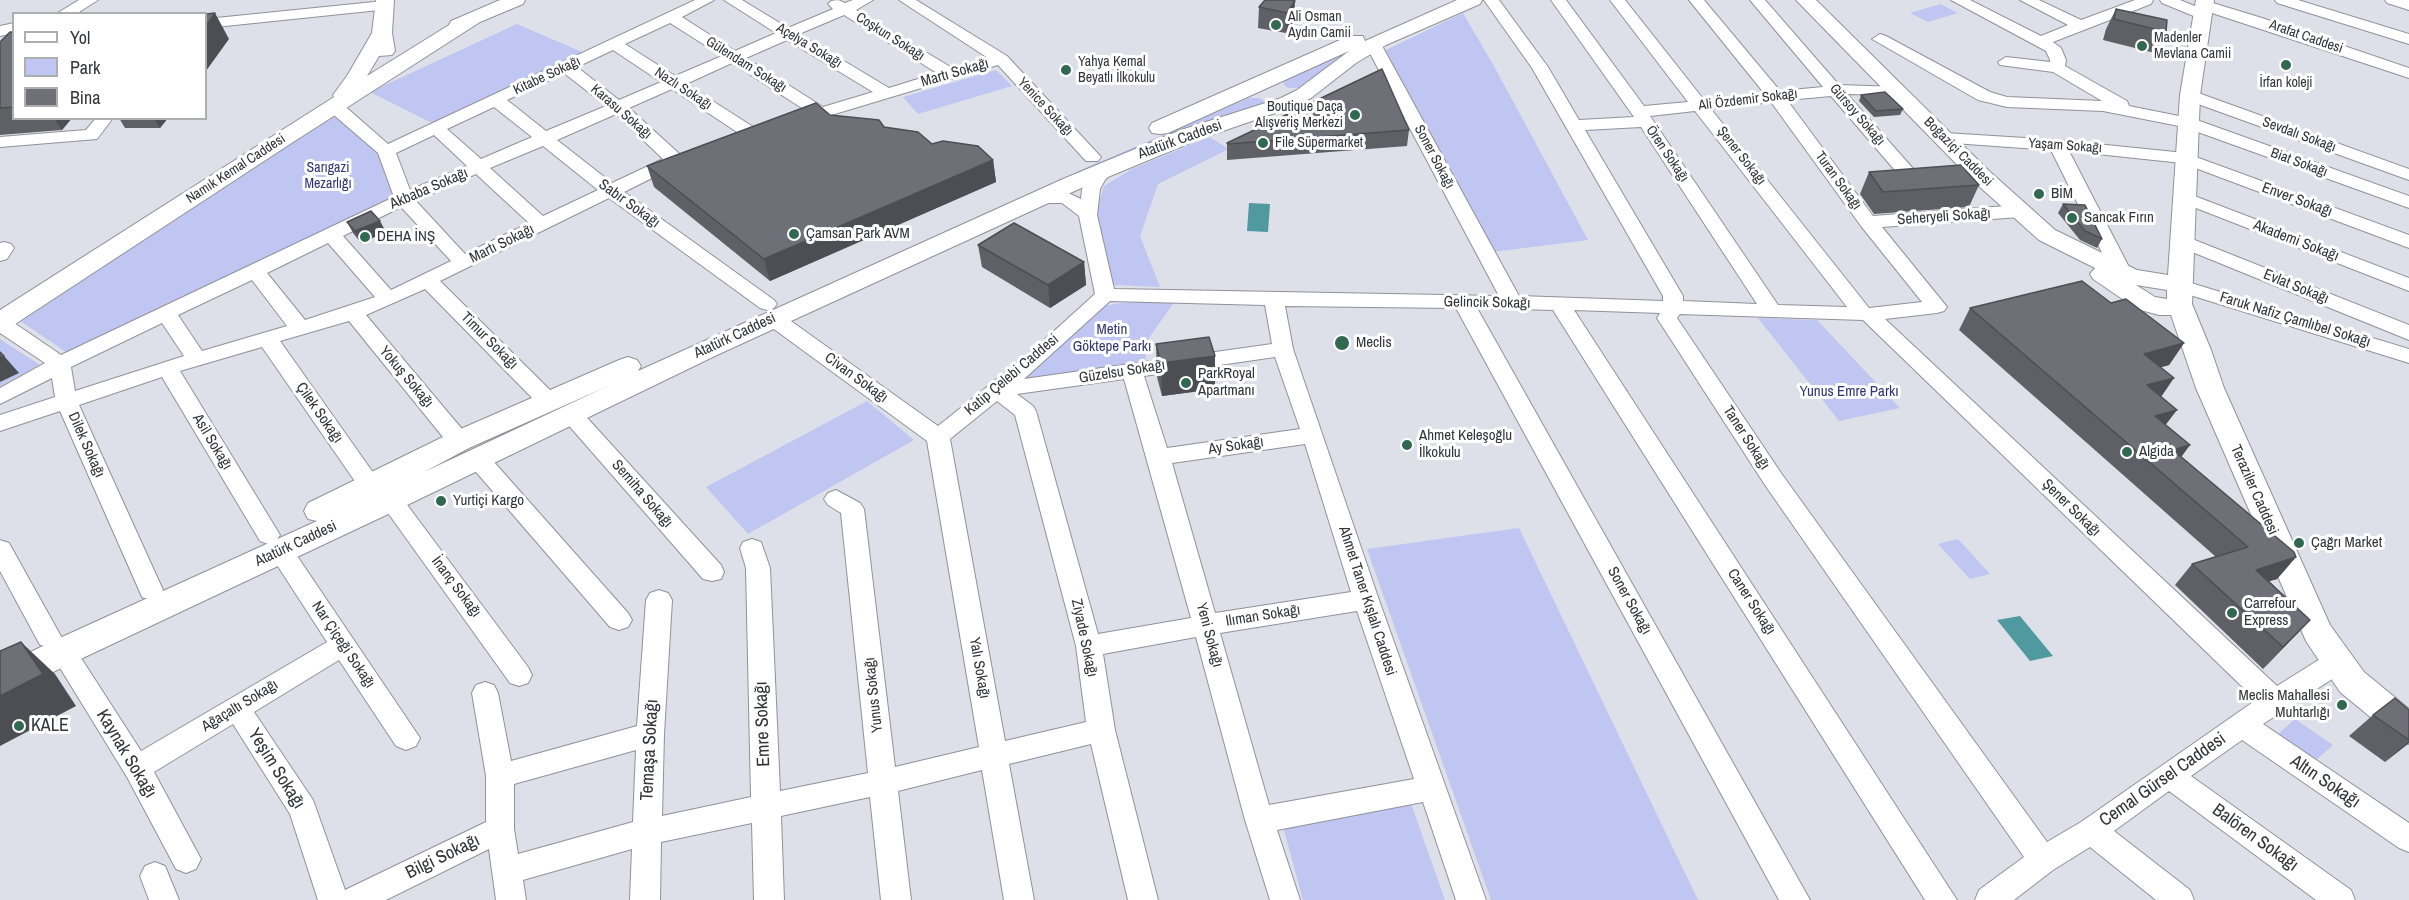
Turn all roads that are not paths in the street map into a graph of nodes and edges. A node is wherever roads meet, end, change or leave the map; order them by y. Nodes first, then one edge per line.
1 (92, 0) edge
2 (516, 0) edge
3 (707, 0) edge
4 (731, 0) edge
5 (830, 0) edge
6 (866, 0) edge
7 (906, 0) edge
8 (1442, 0) edge
9 (1473, 0) edge
10 (1491, 0) edge
11 (1558, 0) edge
12 (1617, 0) edge
13 (1696, 0) edge
14 (1757, 0) edge
15 (1805, 0) edge
16 (1959, 0) edge
17 (2027, 0) edge
18 (2142, 0) edge
19 (2167, 0) edge
20 (2282, 0) edge
21 (2392, 0) edge
22 (384, 3) edge
23 (2409, 5) edge
24 (2203, 6) edge
25 (845, 9) junction
26 (67, 12) edge
27 (671, 17) junction
28 (207, 24) edge
29 (2081, 26) junction
30 (382, 33) junction
31 (788, 34) junction
32 (1880, 39) dead end
33 (2409, 39) edge
34 (2041, 41) junction
35 (614, 44) junction
36 (1373, 44) junction
37 (734, 58) junction
38 (1001, 59) junction
39 (2006, 62) dead end
40 (566, 67) junction
41 (2057, 68) junction
42 (373, 73) junction
43 (2409, 73) edge
44 (950, 74) junction
45 (1280, 74) junction
46 (675, 84) junction
47 (1835, 90) junction
48 (1893, 90) junction
49 (1242, 91) junction
50 (886, 93) junction
51 (1304, 94) junction
52 (2190, 95) junction
53 (1776, 97) junction
54 (496, 100) junction
55 (334, 106) junction
56 (1702, 106) junction
57 (619, 108) junction
58 (1266, 110) junction
59 (2127, 110) junction
60 (821, 113) junction
61 (1642, 117) junction
62 (103, 120) edge
63 (2188, 123) junction
64 (1573, 124) junction
65 (436, 128) junction
66 (752, 134) junction
67 (1945, 138) junction
68 (545, 140) junction
69 (0, 142) edge
70 (730, 142) edge
71 (2057, 145) junction
72 (386, 151) junction
73 (696, 152) edge
74 (2185, 158) junction
75 (674, 160) junction
76 (1099, 163) junction
77 (480, 167) junction
78 (1980, 175) junction
79 (2409, 175) edge
80 (611, 191) junction
81 (2184, 197) junction
82 (1040, 198) junction
83 (404, 199) junction
84 (2409, 202) edge
85 (2020, 211) junction
86 (1088, 214) junction
87 (1868, 222) junction
88 (542, 225) junction
89 (330, 233) junction
90 (2182, 241) junction
91 (2409, 242) edge
92 (0, 249) edge
93 (0, 255) edge
94 (463, 263) junction
95 (255, 271) junction
96 (428, 280) junction
97 (2129, 282) junction
98 (2409, 285) edge
99 (1105, 295) junction
100 (2180, 295) junction
101 (388, 299) junction
102 (1274, 299) junction
103 (1463, 302) junction
104 (1512, 302) junction
105 (1560, 305) junction
106 (1674, 308) junction
107 (1772, 310) junction
108 (770, 311) junction
109 (166, 313) junction
110 (353, 313) junction
111 (1866, 314) junction
112 (0, 323) edge
113 (301, 329) junction
114 (2409, 333) edge
115 (267, 338) junction
116 (1283, 349) junction
117 (2409, 356) edge
118 (197, 359) junction
119 (60, 364) junction
120 (167, 368) junction
121 (1132, 370) junction
122 (2210, 388) junction
123 (997, 390) junction
124 (0, 397) edge
125 (66, 400) junction
126 (561, 409) junction
127 (0, 423) edge
128 (1313, 435) junction
129 (938, 437) junction
130 (469, 450) junction
131 (1159, 457) junction
132 (381, 494) junction
133 (836, 499) dead end
134 (269, 534) junction
135 (752, 548) dead end
136 (0, 549) edge
137 (712, 572) dead end
138 (151, 590) junction
139 (659, 600) dead end
140 (1366, 600) junction
141 (619, 620) dead end
142 (1206, 625) junction
143 (56, 645) junction
144 (343, 645) junction
145 (1089, 646) junction
146 (0, 662) edge
147 (2337, 662) junction
148 (519, 675) dead end
149 (0, 683) edge
150 (485, 693) dead end
151 (2275, 701) junction
152 (237, 708) junction
153 (2242, 725) junction
154 (2409, 729) edge
155 (1101, 730) junction
156 (650, 734) junction
157 (406, 738) dead end
158 (995, 755) junction
159 (137, 768) junction
160 (500, 776) junction
161 (2170, 776) junction
162 (884, 782) junction
163 (1431, 788) junction
164 (766, 807) junction
165 (1259, 820) junction
166 (500, 829) junction
167 (2091, 831) junction
168 (646, 832) junction
169 (2409, 839) edge
170 (186, 859) dead end
171 (2043, 860) junction
172 (506, 871) junction
173 (2005, 896) edge
174 (333, 900) edge
175 (355, 900) edge
176 (511, 900) edge
177 (645, 900) edge
178 (769, 900) edge
179 (896, 900) edge
180 (1018, 900) edge
181 (1143, 900) edge
182 (1285, 900) edge
183 (1471, 900) edge
184 (1796, 900) edge
185 (1942, 900) edge
186 (2179, 900) edge
187 (2340, 900) edge

1 - 26 street
2 - 42 main road, Namık Kemal Caddesi
3 - 27 street, Kitabe Sokağı
4 - 31 street, Açelya Sokağı
5 - 25 street, Coşkun Sokağı
6 - 25 street, Akbaba Sokağı
7 - 38 street, Yenice Sokağı
8 - 45 main road, Atatürk Caddesi
9 - 36 main road, Atatürk Caddesi
10 - 64 street, Taner Sokağı
11 - 61 street, Ören Sokağı
12 - 56 street, Şener Sokağı
13 - 53 street, Turan Sokağı
14 - 47 street, Gürsoy Sokağı
15 - 48 main road, Boğaziçi Caddesi
16 - 34 street
17 - 29 street
18 - 29 street
19 - 24 street, Arafat Caddesi
20 - 33 street
21 - 23 street
22 - 28 street
22 - 30 main road
24 - 43 street, Arafat Caddesi
24 - 52 main road, Teraziler Caddesi
25 - 31 street, Akbaba Sokağı
25 - 44 street, Coşkun Sokağı
27 - 35 street, Kitabe Sokağı
27 - 37 street, Gülendam Sokağı
29 - 34 street
30 - 42 main road, Namık Kemal Caddesi
30 - 42 main road
31 - 37 street, Akbaba Sokağı
31 - 50 street, Açelya Sokağı
32 - 59 street, Biat Sokağı
34 - 41 street
35 - 40 street, Kitabe Sokağı
35 - 46 street, Nazlı Sokağı
36 - 51 main road, Atatürk Caddesi
36 - 104 street, Soner Sokağı
37 - 46 street, Akbaba Sokağı
37 - 60 street, Gülendam Sokağı
38 - 44 street, Martı Sokağı
38 - 76 street, Yenice Sokağı
39 - 41 street
40 - 54 street, Kitabe Sokağı
40 - 57 street, Karasu Sokağı
41 - 59 street
42 - 55 main road, Namık Kemal Caddesi
44 - 50 street, Martı Sokağı
45 - 49 main road, Atatürk Caddesi
45 - 51 main road
46 - 57 street, Akbaba Sokağı
46 - 66 street, Nazlı Sokağı
47 - 48 street, Ali Özdemir Sokağı
47 - 53 street, Ali Özdemir Sokağı
47 - 78 street, Gürsoy Sokağı
48 - 67 main road, Boğaziçi Caddesi
49 - 58 main road
49 - 76 main road, Atatürk Caddesi
50 - 60 street, Martı Sokağı
51 - 58 main road, Atatürk Caddesi
52 - 63 main road, Teraziler Caddesi
52 - 79 street, Sevdalı Sokağı
53 - 56 street, Ali Özdemir Sokağı
53 - 87 street, Turan Sokağı
54 - 65 street, Kitabe Sokağı
54 - 68 street, Sabır Sokağı
55 - 72 street
55 - 112 main road, Namık Kemal Caddesi
56 - 61 street, Ali Özdemir Sokağı
56 - 111 street, Şener Sokağı
57 - 68 street, Akbaba Sokağı
57 - 75 street, Karasu Sokağı
58 - 76 main road, Atatürk Caddesi
59 - 63 street, Biat Sokağı
60 - 66 street, Martı Sokağı
61 - 64 street, Ali Özdemir Sokağı
61 - 107 street, Ören Sokağı
62 - 69 street
63 - 74 main road, Teraziler Caddesi
63 - 84 street, Biat Sokağı
64 - 106 street, Taner Sokağı
65 - 72 street, Kitabe Sokağı
65 - 77 street
66 - 70 street, Martı Sokağı
67 - 71 street, Yaşam Sokağı
67 - 78 main road, Boğaziçi Caddesi
68 - 77 street, Akbaba Sokağı
68 - 80 street, Sabır Sokağı
71 - 74 street, Yaşam Sokağı
71 - 97 street
72 - 83 street
73 - 75 street, Martı Sokağı
74 - 81 main road, Teraziler Caddesi
74 - 91 street, Enver Sokağı
75 - 80 street, Martı Sokağı
76 - 82 main road, Atatürk Caddesi
76 - 86 street
76 - 108 main road, Atatürk Caddesi
77 - 83 street, Akbaba Sokağı
77 - 88 street
78 - 85 main road, Boğaziçi Caddesi
80 - 88 street, Martı Sokağı
80 - 108 street, Sabır Sokağı
81 - 90 main road, Teraziler Caddesi
81 - 98 street, Akademi Sokağı
82 - 86 street
82 - 108 main road, Atatürk Caddesi
83 - 89 street, Akbaba Sokağı
83 - 94 street
85 - 87 street, Seheryeli Sokağı
85 - 97 main road, Boğaziçi Caddesi
86 - 99 street
87 - 111 street, Turan Sokağı
88 - 94 street, Martı Sokağı
89 - 95 street, Akbaba Sokağı
89 - 101 street
90 - 100 main road, Teraziler Caddesi
90 - 114 street, Evlat Sokağı
92 - 93 street
94 - 96 street, Martı Sokağı
95 - 109 street, Akbaba Sokağı
95 - 113 street
96 - 101 street, Martı Sokağı
96 - 126 street, Timur Sokağı
97 - 100 main road
97 - 122 main road, Teraziler Caddesi
99 - 102 street, Gelincik Sokağı
99 - 123 street, Katip Çelebi Caddesi
100 - 117 street, Faruk Nafiz Çamlıbel Sokağı
100 - 122 main road, Teraziler Caddesi
101 - 110 street, Martı Sokağı
102 - 103 street, Gelincik Sokağı
102 - 116 street, Ahmet Taner Kışlalı Caddesi
103 - 104 street, Gelincik Sokağı
103 - 184 street, Soner Sokağı
104 - 105 street, Gelincik Sokağı
105 - 106 street, Gelincik Sokağı
105 - 185 street, Caner Sokağı
106 - 107 street, Gelincik Sokağı
106 - 171 street, Taner Sokağı
107 - 111 street, Gelincik Sokağı
108 - 126 main road, Atatürk Caddesi
108 - 129 street, Civan Sokağı
109 - 118 street
109 - 119 street, Akbaba Sokağı
110 - 113 street, Martı Sokağı
110 - 130 street, Yokuş Sokağı
111 - 151 street, Şener Sokağı
112 - 119 street
113 - 115 street, Martı Sokağı
115 - 118 street, Martı Sokağı
115 - 132 street, Çilek Sokağı
116 - 121 street, Güzelsu Sokağı
116 - 128 street, Ahmet Taner Kışlalı Caddesi
118 - 120 street, Martı Sokağı
119 - 124 street, Akbaba Sokağı
119 - 125 street, Dilek Sokağı
120 - 125 street, Martı Sokağı
120 - 134 street, Asil Sokağı
121 - 123 street, Güzelsu Sokağı
121 - 131 street, Yeni Sokağı
122 - 147 main road, Teraziler Caddesi
123 - 129 street, Katip Çelebi Caddesi
123 - 145 street, Ziyade Sokağı
125 - 127 street, Martı Sokağı
125 - 138 street, Dilek Sokağı
126 - 130 main road, Atatürk Caddesi
126 - 137 street, Semiha Sokağı
128 - 131 street, Ay Sokağı
128 - 140 street, Ahmet Taner Kışlalı Caddesi
129 - 158 street, Yalı Sokağı
130 - 132 main road, Atatürk Caddesi
130 - 141 street
131 - 142 street, Yeni Sokağı
132 - 134 main road, Atatürk Caddesi
132 - 148 street, İnanç Sokağı
133 - 162 street, Yunus Sokağı
134 - 138 main road, Atatürk Caddesi
134 - 143 main road, Atatürk Caddesi
134 - 144 street, Nar Çiçeği Sokağı
135 - 164 street, Emre Sokağı
136 - 143 street, Kaynak Sokağı
138 - 143 main road, Atatürk Caddesi
139 - 156 street, Temaşa Sokağı
140 - 142 street, Ilıman Sokağı
140 - 163 street, Ahmet Taner Kışlalı Caddesi
142 - 145 street, Ilıman Sokağı
142 - 165 street, Yeni Sokağı
143 - 146 main road, Atatürk Caddesi
143 - 149 main road, Atatürk Caddesi
143 - 159 street, Kaynak Sokağı
144 - 152 street, Ağaçaltı Sokağı
144 - 157 street, Nar Çiçeği Sokağı
145 - 155 street, Ziyade Sokağı
147 - 151 street, Cemal Gürsel Caddesi
147 - 154 main road, Teraziler Caddesi
150 - 160 street
151 - 153 street, Cemal Gürsel Caddesi
152 - 159 street, Ağaçaltı Sokağı
152 - 174 street, Yeşim Sokağı
153 - 161 street, Cemal Gürsel Caddesi
153 - 169 street, Altın Sokağı
155 - 158 street
155 - 181 street, Ziyade Sokağı
156 - 160 street
156 - 168 street, Temaşa Sokağı
158 - 162 street
158 - 180 street, Yalı Sokağı
159 - 170 street, Kaynak Sokağı
160 - 166 street
161 - 167 street, Cemal Gürsel Caddesi
161 - 187 street, Balören Sokağı
162 - 164 street
162 - 179 street, Yunus Sokağı
163 - 165 street
163 - 183 street, Ahmet Taner Kışlalı Caddesi
164 - 168 street
164 - 178 street, Emre Sokağı
165 - 182 street, Yeni Sokağı
166 - 172 street
166 - 175 street, Bilgi Sokağı
167 - 171 street, Cemal Gürsel Caddesi
167 - 186 street
168 - 172 street
168 - 177 street, Temaşa Sokağı
171 - 173 street, Cemal Gürsel Caddesi
172 - 176 street

